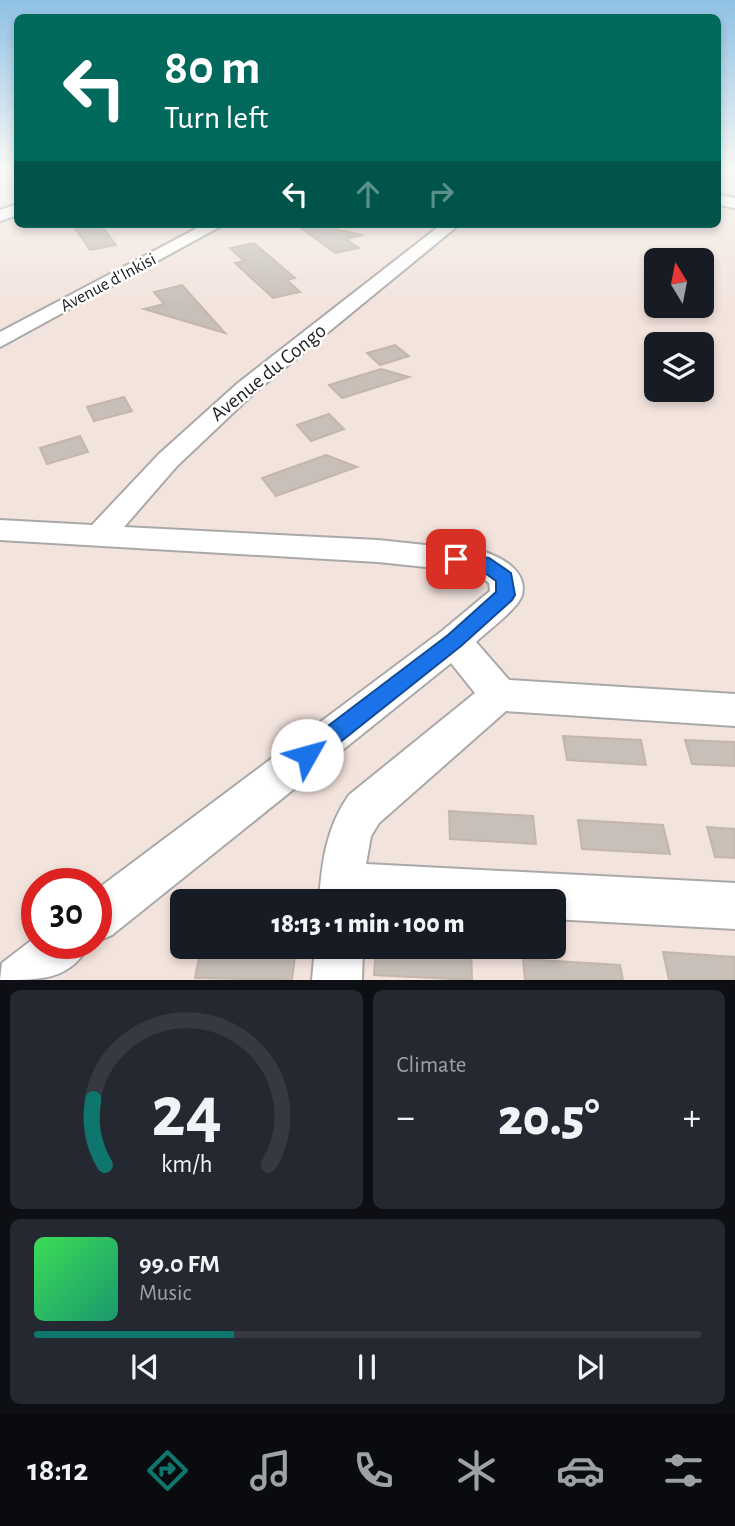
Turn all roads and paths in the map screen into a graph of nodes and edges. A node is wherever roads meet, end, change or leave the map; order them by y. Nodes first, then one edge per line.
1 (210, 228) edge
2 (447, 228) edge
3 (0, 341) edge
4 (0, 530) edge
5 (99, 536) junction
6 (454, 641) junction
7 (499, 695) junction
8 (735, 710) edge
9 (343, 889) edge
10 (566, 900) edge
11 (735, 906) edge
12 (112, 907) edge
13 (46, 959) edge
14 (338, 959) edge
15 (19, 980) edge
16 (337, 980) edge

1 - 3 street, Avenue d'Inkisi
2 - 5 street, Avenue du Congo
4 - 5 street
5 - 6 street
6 - 7 street
6 - 12 street
7 - 8 street
7 - 9 street
10 - 11 street
13 - 15 street
14 - 16 street

